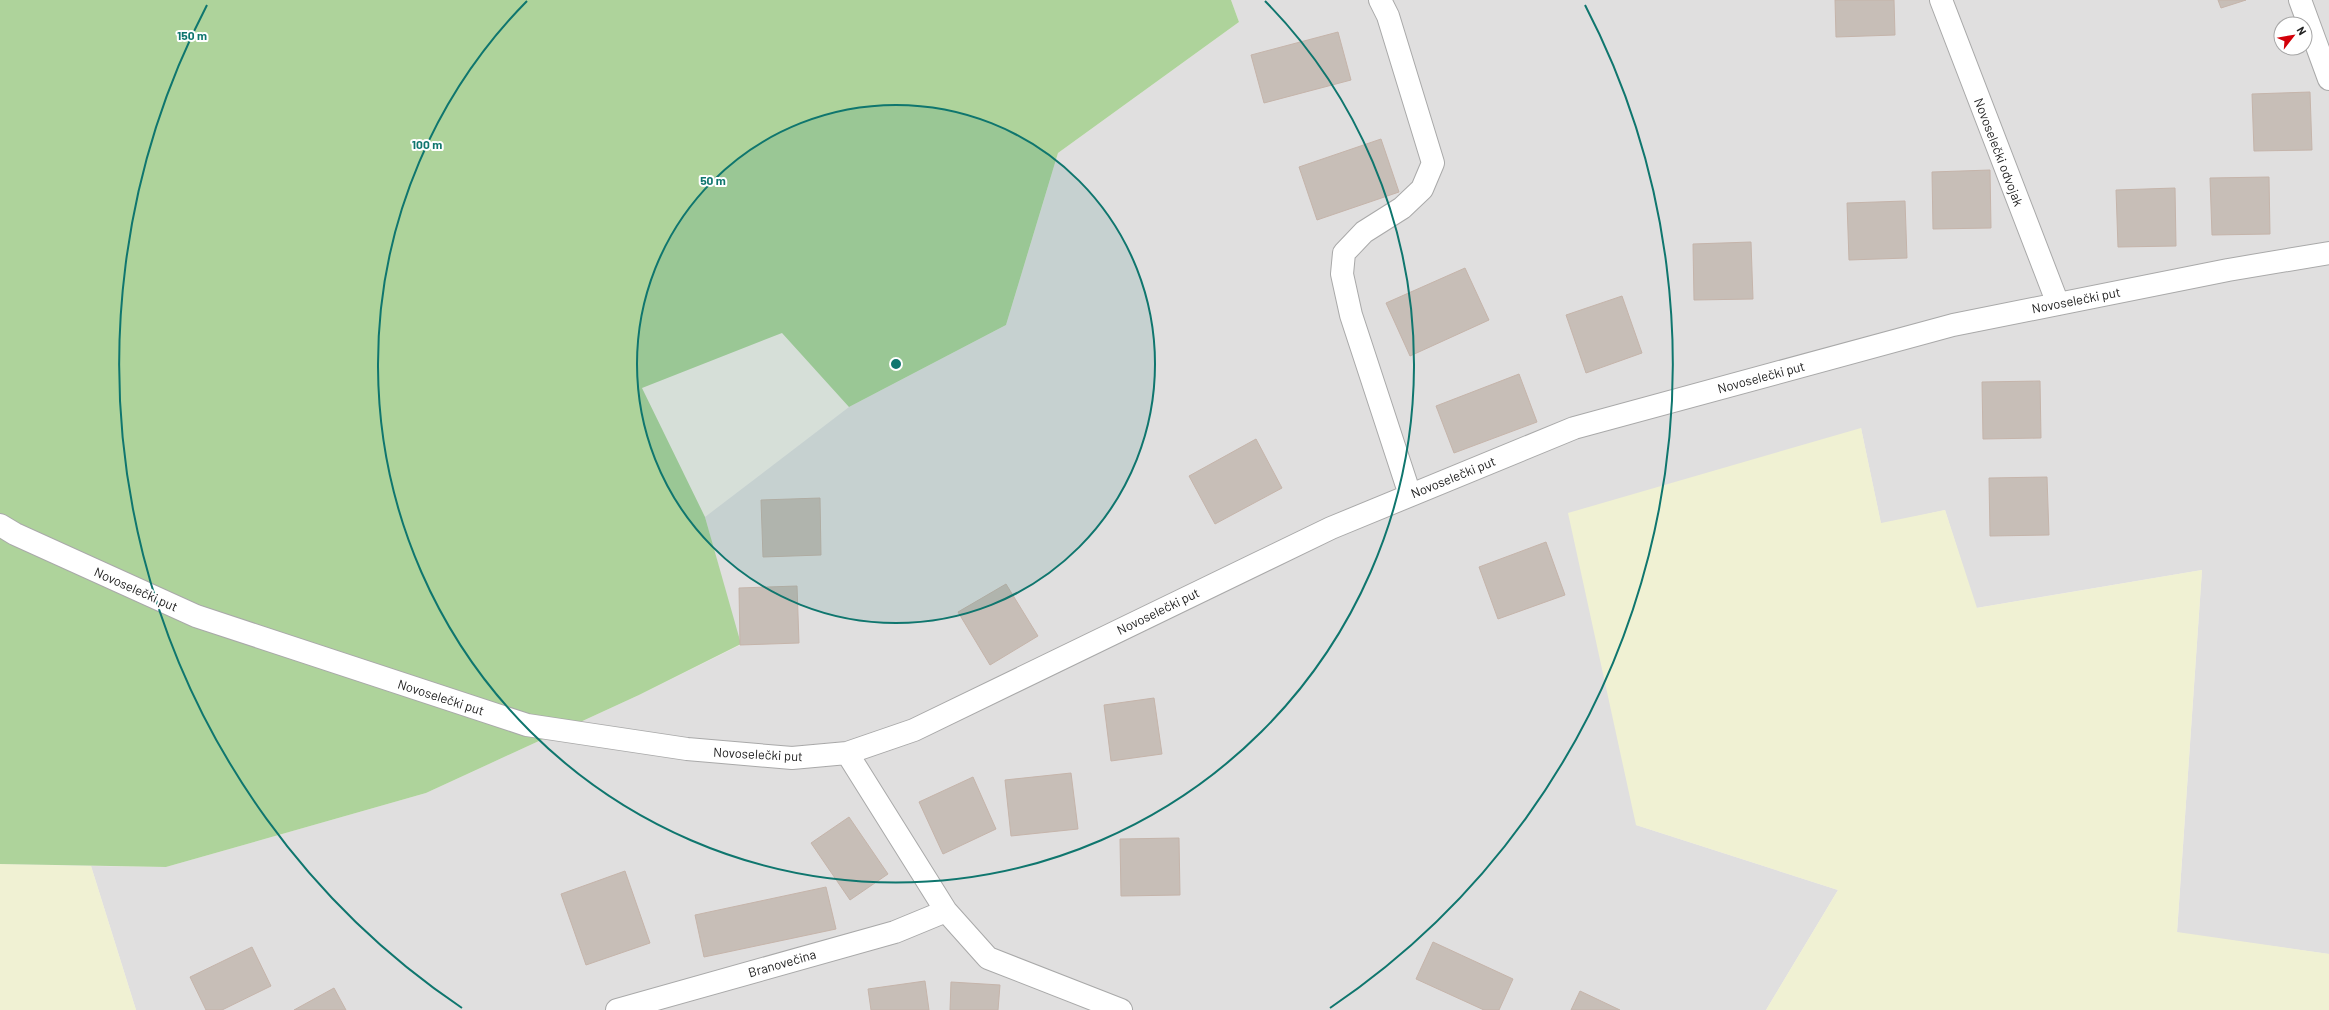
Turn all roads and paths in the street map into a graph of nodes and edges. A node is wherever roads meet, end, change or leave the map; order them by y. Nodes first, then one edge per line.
1 (1380, 0) edge
2 (1941, 0) edge
3 (2300, 0) edge
4 (2329, 79) edge
5 (2329, 253) edge
6 (2058, 304) junction
7 (1410, 495) junction
8 (0, 525) edge
9 (847, 753) junction
10 (946, 911) junction
11 (618, 1010) edge
12 (1121, 1010) edge

1 - 7 street
2 - 6 street, Novoselečki odvojak
3 - 4 street
5 - 6 street, Novoselečki put
6 - 7 street, Novoselečki put
7 - 9 street, Novoselečki put
8 - 9 street, Novoselečki put
9 - 10 street
10 - 11 street, Branovečina
10 - 12 street

